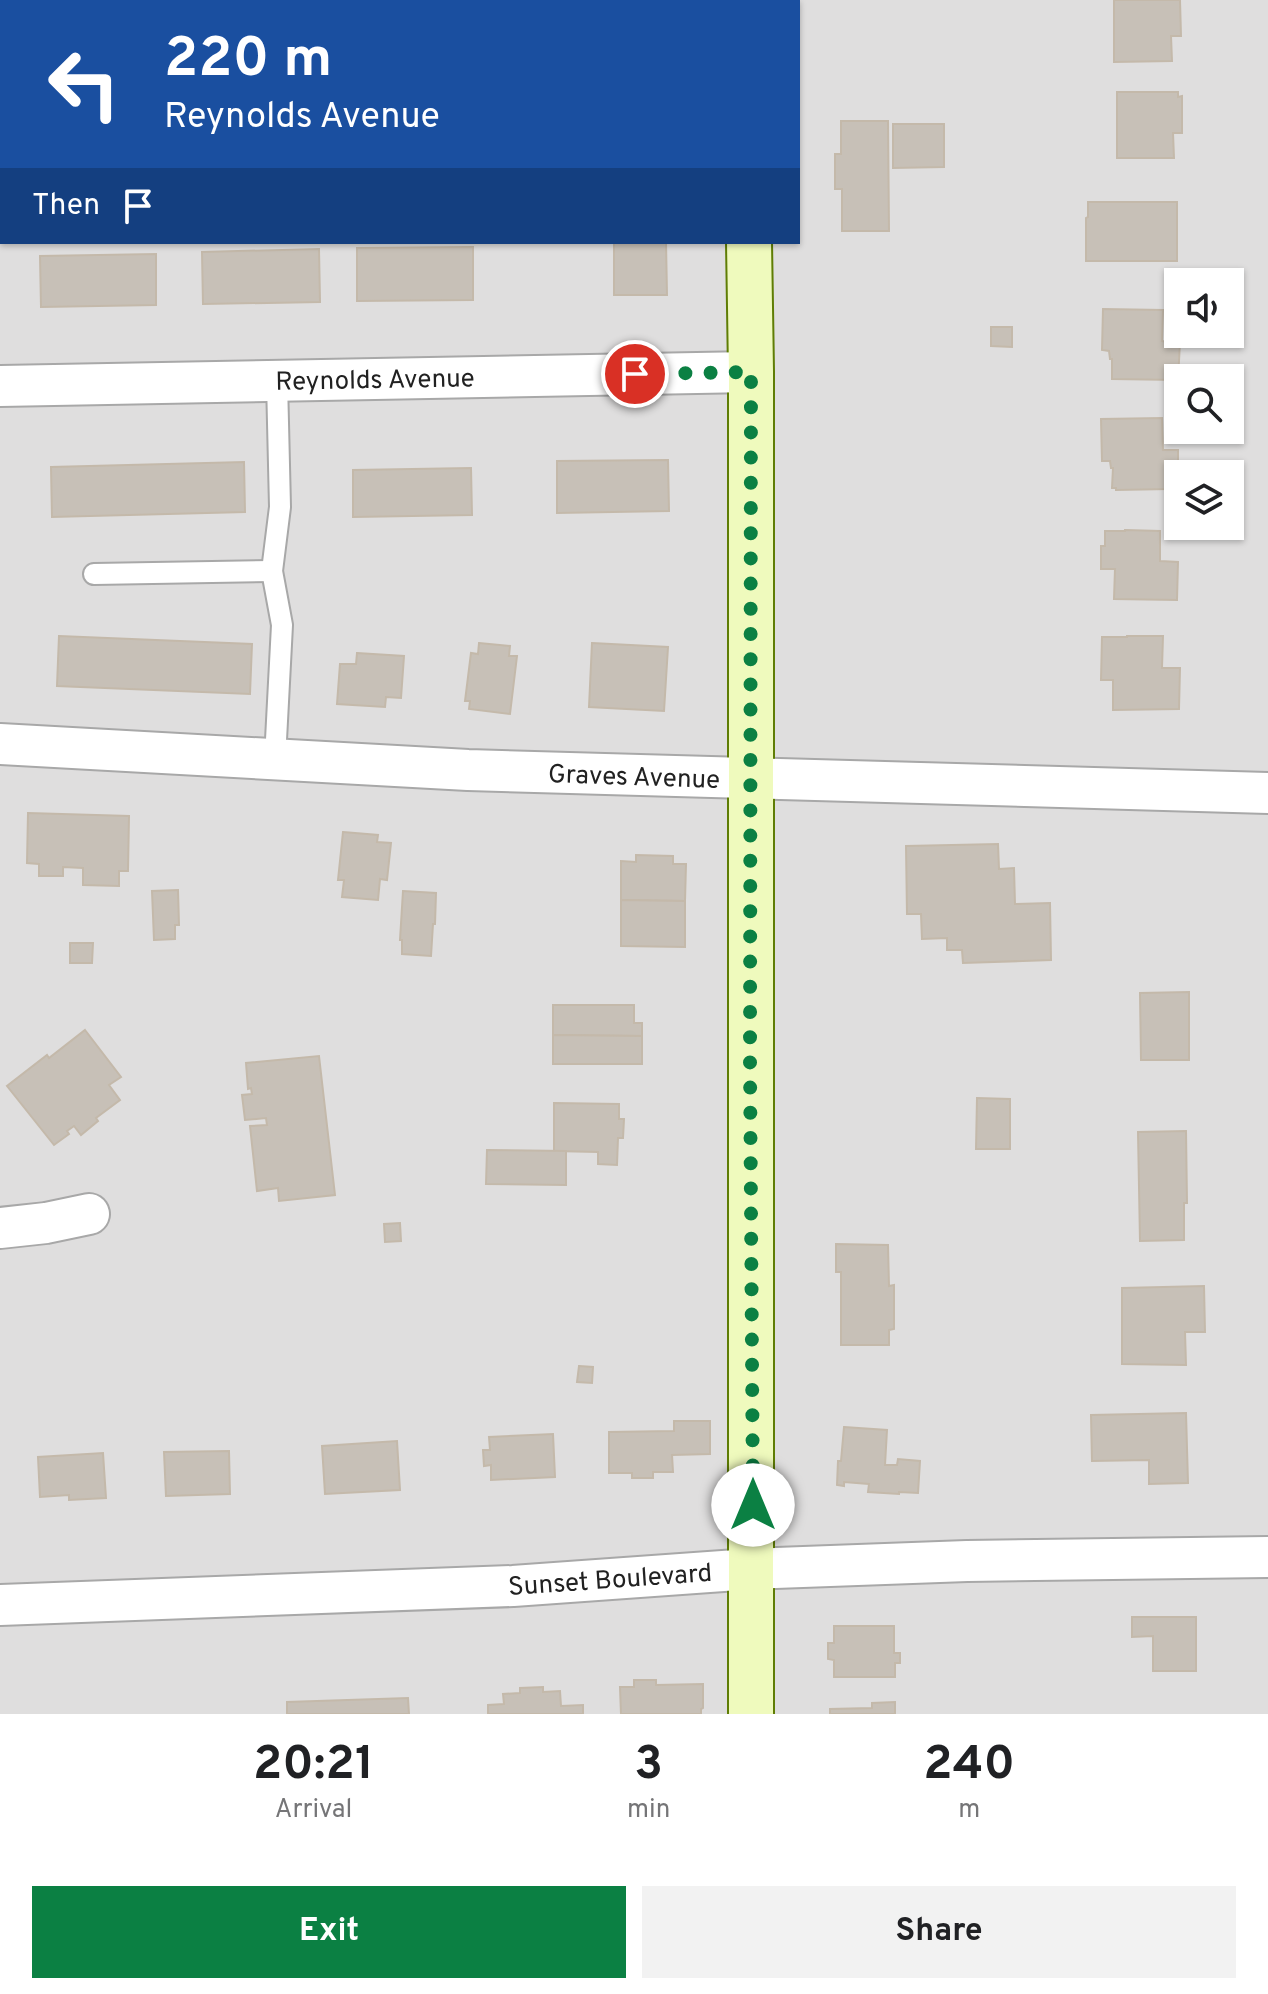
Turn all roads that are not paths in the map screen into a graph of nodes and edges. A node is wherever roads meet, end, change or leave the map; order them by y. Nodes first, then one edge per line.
1 (749, 244) edge
2 (751, 372) junction
3 (277, 381) junction
4 (0, 386) edge
5 (272, 571) junction
6 (94, 574) dead end
7 (0, 744) edge
8 (275, 759) junction
9 (751, 779) junction
10 (1268, 793) edge
11 (89, 1214) dead end
12 (0, 1228) edge
13 (1268, 1557) edge
14 (751, 1569) junction
15 (0, 1605) edge
16 (751, 1714) edge

1 - 2 street
2 - 3 street, Reynolds Avenue
2 - 9 street
3 - 4 street, Reynolds Avenue
3 - 5 lane
5 - 6 lane
5 - 8 lane
7 - 8 street, Graves Avenue
8 - 9 street, Graves Avenue
9 - 10 street, Graves Avenue
9 - 14 street
11 - 12 street
13 - 14 street, Sunset Boulevard
14 - 15 street, Sunset Boulevard
14 - 16 street

